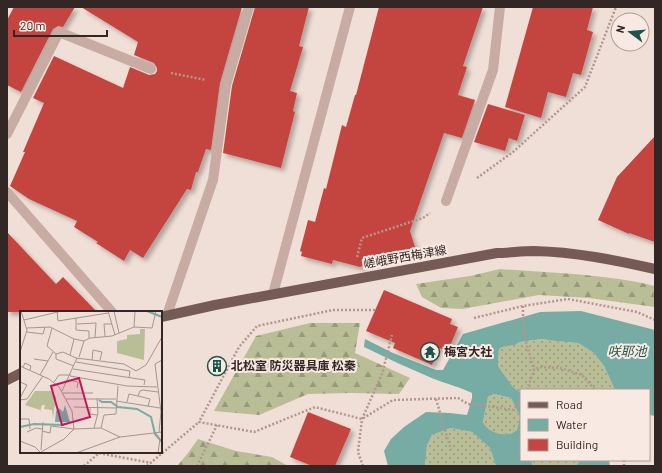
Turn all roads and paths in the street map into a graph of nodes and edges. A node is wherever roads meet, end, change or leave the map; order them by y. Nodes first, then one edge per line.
1 (249, 7) edge
2 (350, 7) edge
3 (500, 7) edge
4 (616, 7) edge
5 (151, 69) joint
6 (226, 85) junction
7 (7, 134) edge
8 (477, 179) dead end
9 (7, 192) edge
10 (446, 201) joint
11 (655, 269) edge
12 (351, 279) junction
13 (273, 294) junction
14 (523, 306) junction
15 (375, 310) dead end
16 (111, 311) edge
17 (164, 316) edge
18 (474, 318) dead end
19 (655, 320) edge
20 (392, 335) dead end
21 (534, 370) junction
22 (20, 374) edge
23 (7, 380) edge
24 (527, 389) edge
25 (594, 389) edge
26 (436, 399) junction
27 (520, 402) edge
28 (362, 419) junction
29 (199, 422) junction
30 (217, 425) junction
31 (451, 450) dead end
32 (162, 453) edge
33 (162, 453) edge
34 (150, 463) junction
35 (84, 466) edge
36 (147, 466) edge
37 (197, 466) edge
38 (363, 466) edge

1 - 6 street
2 - 13 street
3 - 10 street
4 - 8 path
5 - 6 path
5 - 7 street
6 - 17 street
9 - 16 street
10 - 12 path
11 - 12 main road, 嵯峨野西梅津線
12 - 13 main road, 嵯峨野西梅津線
13 - 17 main road, 嵯峨野西梅津線
14 - 18 path
14 - 19 path
14 - 21 path
15 - 29 path
20 - 28 path
21 - 24 path
21 - 25 path
22 - 23 main road
26 - 27 path
26 - 28 path
26 - 31 path
28 - 30 path
28 - 38 path
29 - 30 path
29 - 32 path
30 - 37 path
33 - 34 path
34 - 35 path
34 - 36 path

